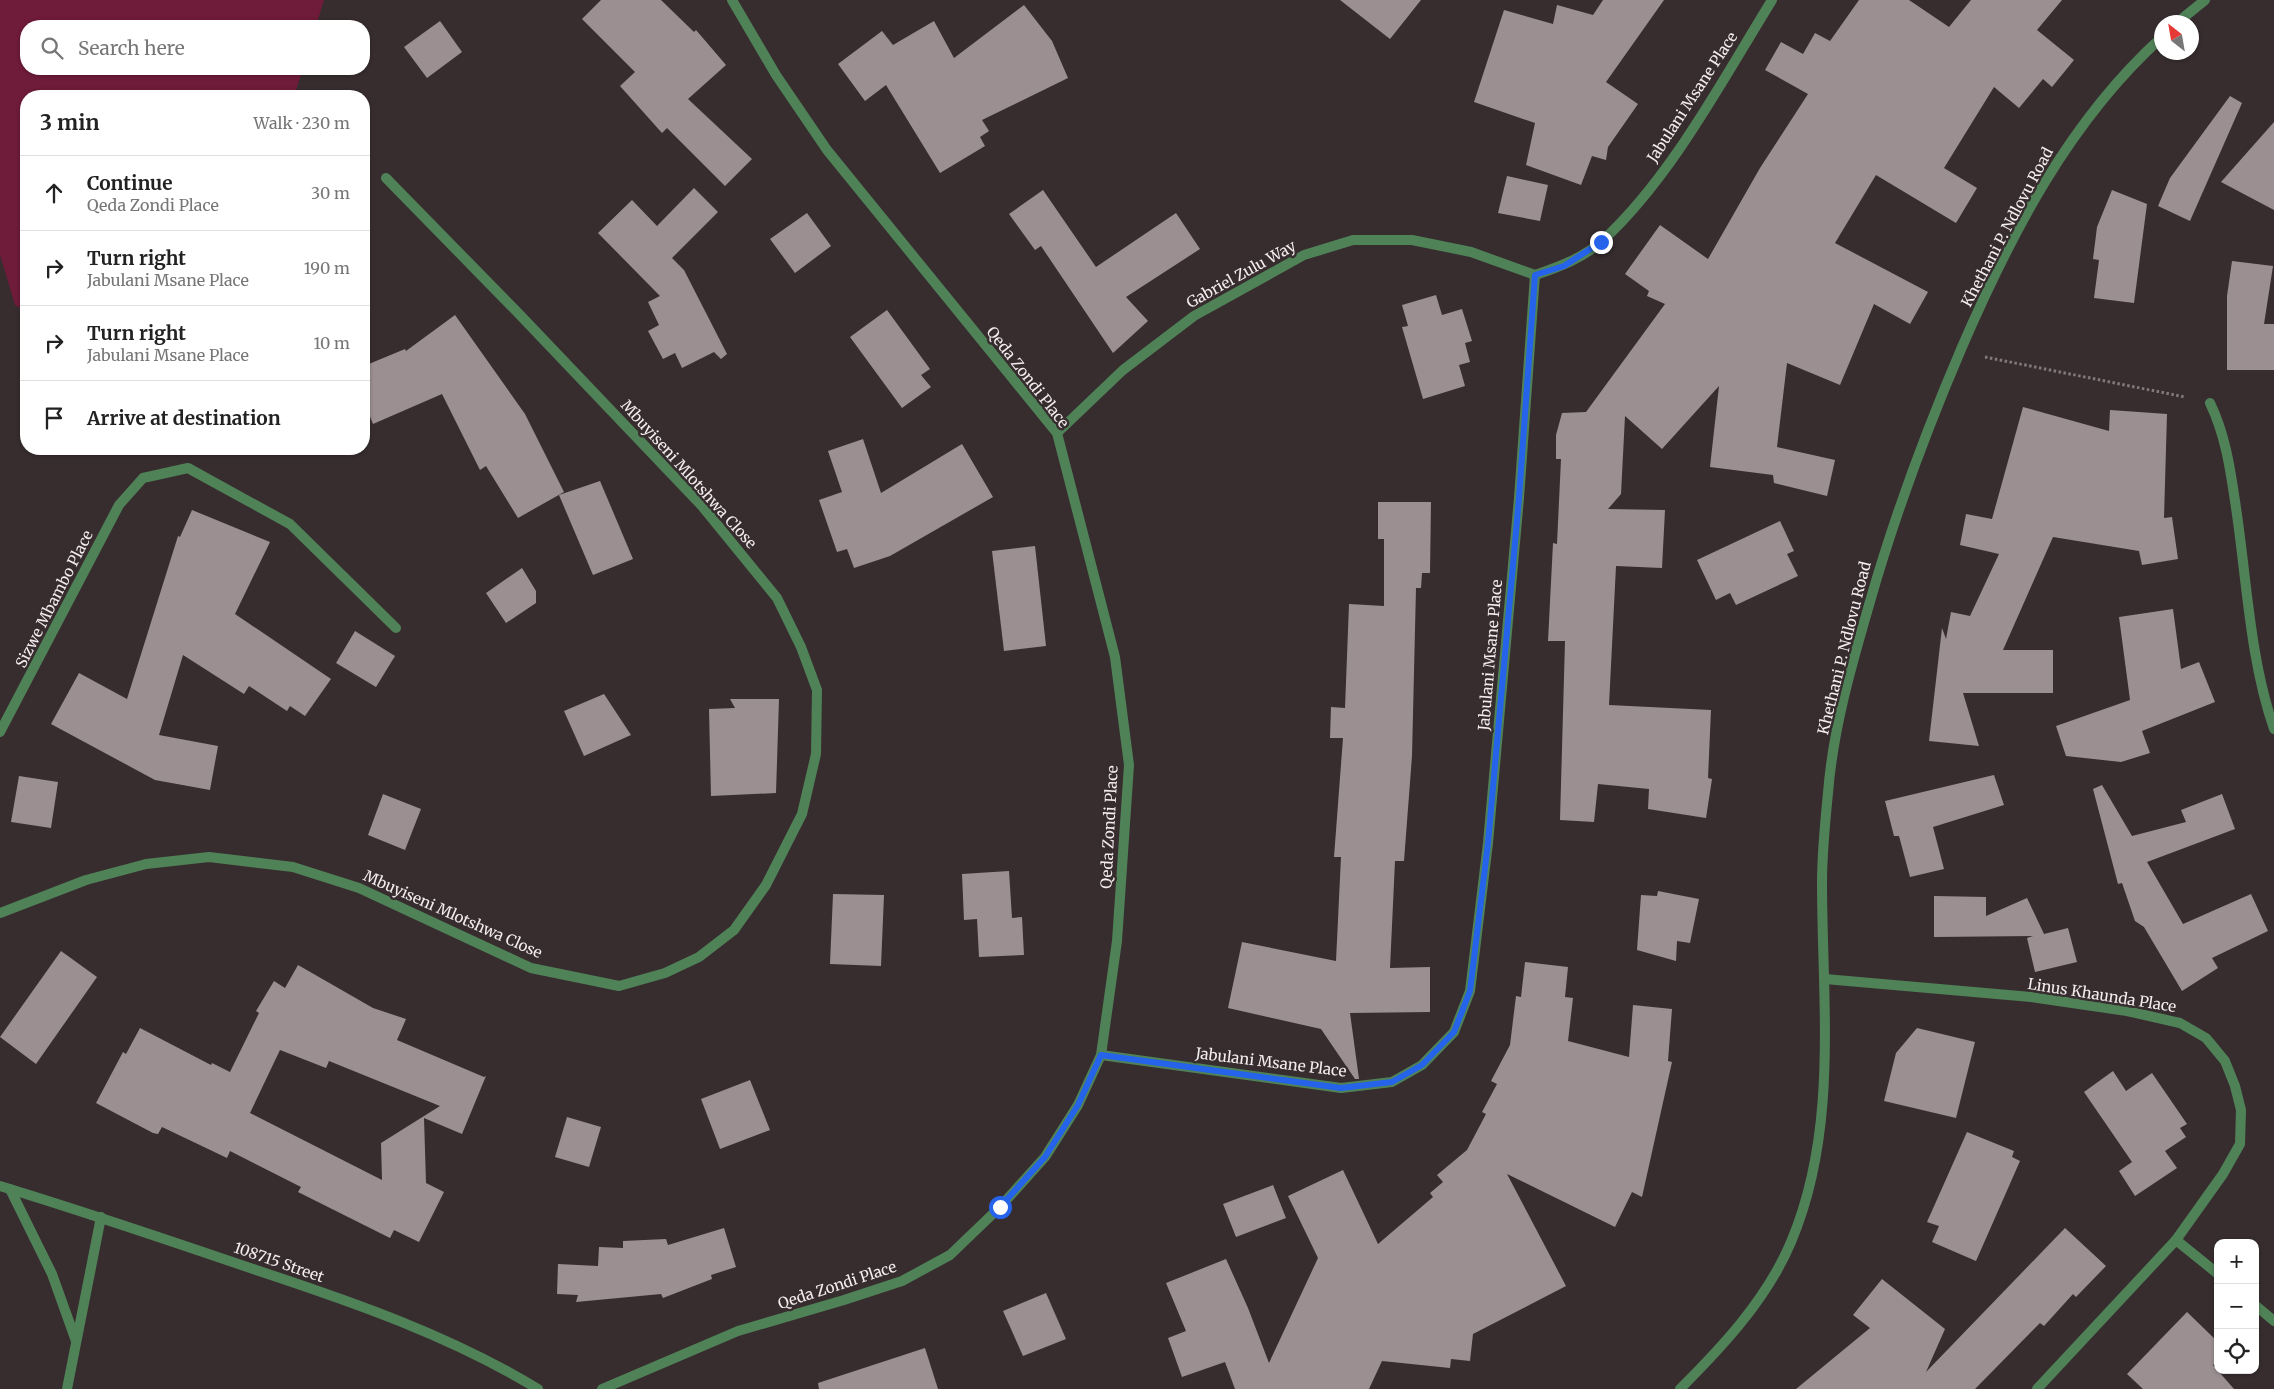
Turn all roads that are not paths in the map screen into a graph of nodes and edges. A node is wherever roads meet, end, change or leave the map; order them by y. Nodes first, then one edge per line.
1 (732, 0) edge
2 (1772, 0) edge
3 (2205, 0) edge
4 (2187, 15) edge
5 (2154, 46) edge
6 (386, 178) dead end
7 (1535, 275) junction
8 (2210, 402) road end
9 (1058, 433) junction
10 (396, 628) dead end
11 (2274, 729) edge
12 (0, 732) edge
13 (0, 913) edge
14 (1825, 979) junction
15 (1101, 1055) junction
16 (5, 1188) edge
17 (101, 1217) junction
18 (2176, 1240) junction
19 (2214, 1271) edge
20 (2259, 1308) edge
21 (2274, 1321) edge
22 (76, 1341) junction
23 (67, 1389) edge
24 (538, 1389) edge
25 (602, 1389) edge
26 (1680, 1389) edge
27 (2037, 1389) edge

1 - 9 street, Qeda Zondi Place
2 - 7 street, Jabulani Msane Place
3 - 4 street
5 - 14 street, Khethani P. Ndlovu Road
6 - 13 street, Mbuyiseni Mlotshwa Close
7 - 9 street, Gabriel Zulu Way
7 - 15 street, Jabulani Msane Place
8 - 11 street
9 - 15 street, Qeda Zondi Place
10 - 12 street, Sizwe Mbambo Place
14 - 18 street, Linus Khaunda Place
14 - 26 street, Khethani P. Ndlovu Road
15 - 25 street, Qeda Zondi Place
16 - 17 street, 108715 Street
16 - 22 street
17 - 22 street
17 - 24 street, 108715 Street
18 - 19 street
18 - 27 street, Linus Khaunda Place
20 - 21 street
22 - 23 street

